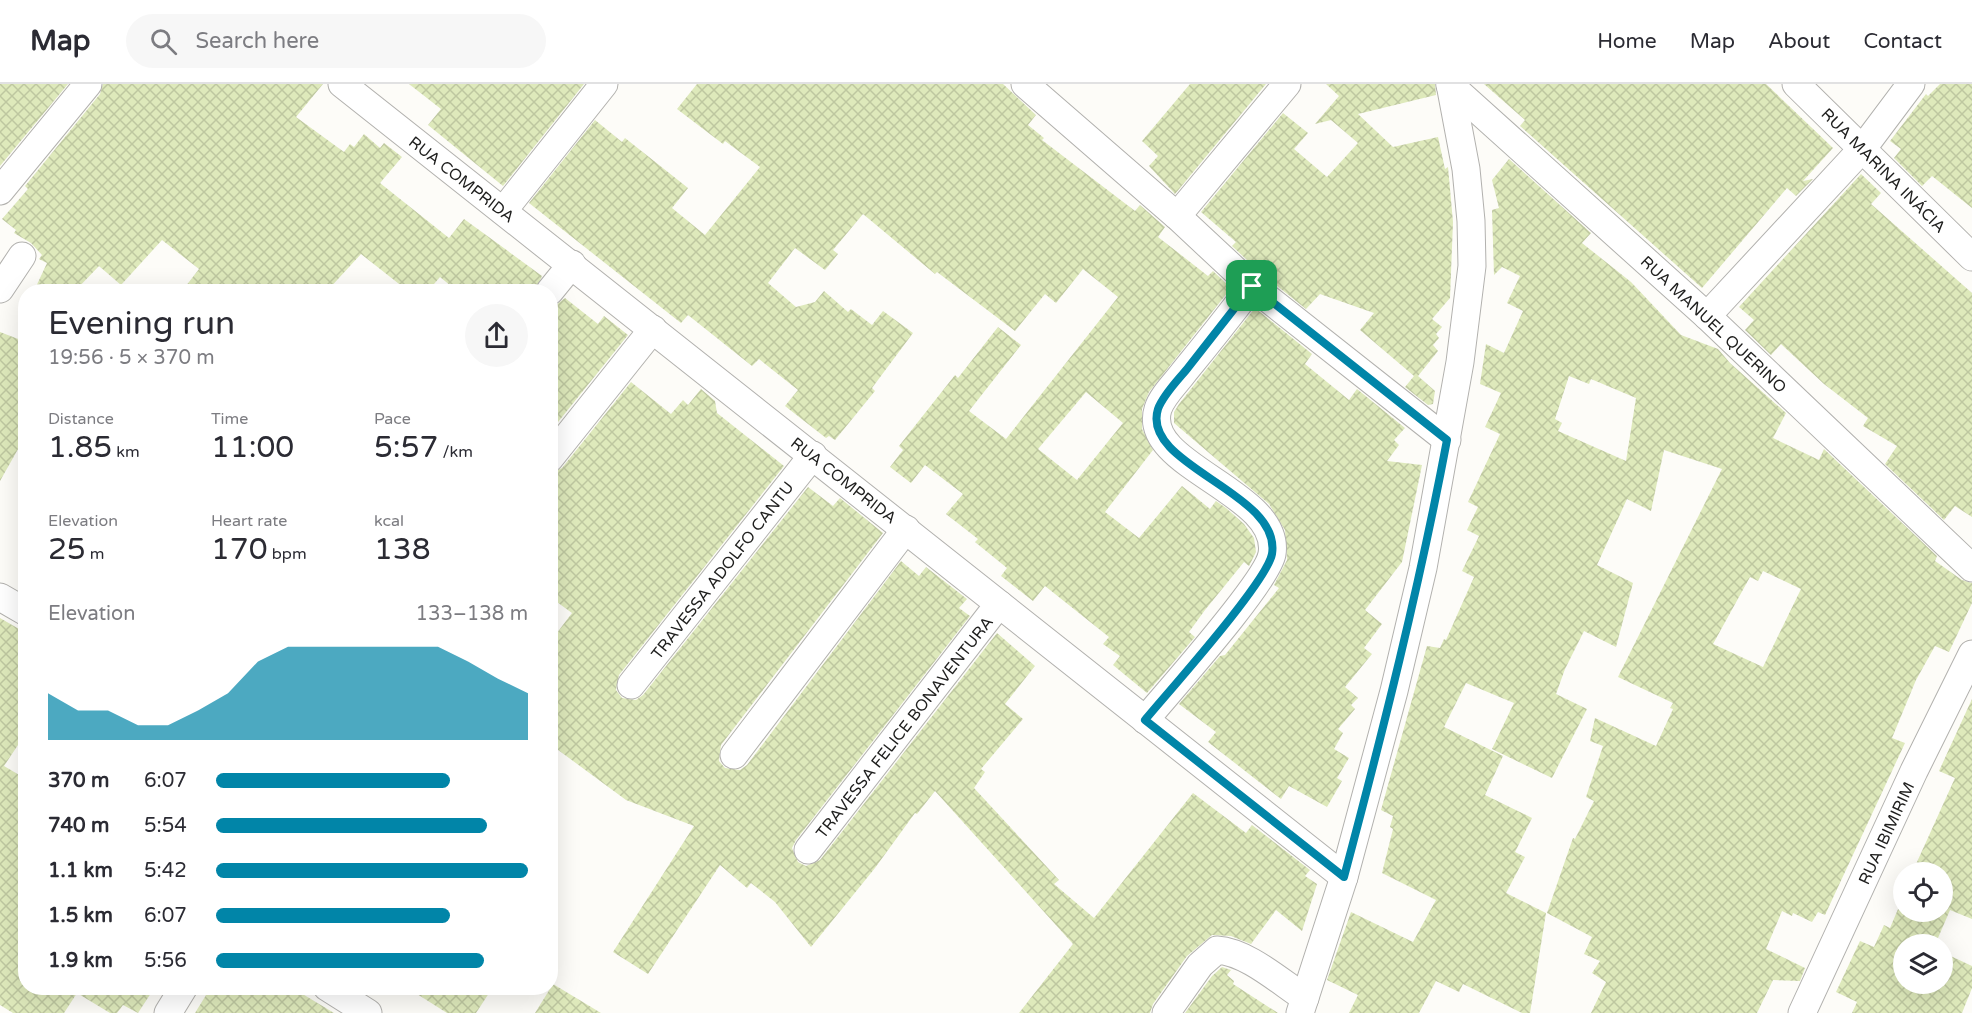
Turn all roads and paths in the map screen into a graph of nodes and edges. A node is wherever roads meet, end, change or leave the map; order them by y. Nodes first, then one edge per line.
1 (88, 84) edge
2 (342, 84) edge
3 (604, 84) edge
4 (1024, 84) edge
5 (1287, 84) edge
6 (1796, 84) edge
7 (1911, 84) edge
8 (1450, 85) edge
9 (1863, 148) junction
10 (0, 191) edge
11 (503, 211) junction
12 (1177, 216) junction
13 (22, 256) dead end
14 (1972, 257) edge
15 (572, 264) junction
16 (556, 284) edge
17 (1252, 286) junction
18 (0, 289) edge
19 (1707, 316) junction
20 (653, 329) junction
21 (1447, 440) junction
22 (558, 448) edge
23 (813, 455) junction
24 (906, 529) junction
25 (1972, 568) edge
26 (0, 597) edge
27 (999, 604) junction
28 (18, 607) edge
29 (1972, 654) edge
30 (631, 685) dead end
31 (1145, 720) junction
32 (734, 755) dead end
33 (808, 850) dead end
34 (1344, 877) junction
35 (179, 995) edge
36 (340, 995) edge
37 (1302, 1005) edge
38 (168, 1013) edge
39 (368, 1013) edge
40 (1166, 1013) edge
41 (1803, 1013) edge

1 - 10 street
2 - 11 street, RUA COMPRIDA
3 - 11 street
4 - 12 street
5 - 12 street
6 - 9 street, RUA MARINA INÁCIA
7 - 9 street
8 - 19 street, RUA MANUEL QUERINO
8 - 21 street
9 - 14 street, RUA MARINA INÁCIA
9 - 19 street
11 - 15 street, RUA COMPRIDA
12 - 17 street
13 - 18 street
15 - 16 street
15 - 20 street, RUA COMPRIDA
17 - 21 street
17 - 31 street
19 - 25 street, RUA MANUEL QUERINO
20 - 22 street
20 - 23 street, RUA COMPRIDA
21 - 34 street
23 - 24 street, RUA COMPRIDA
23 - 30 street, TRAVESSA ADOLFO CANTU
24 - 27 street, RUA COMPRIDA
24 - 32 street
26 - 28 street
27 - 31 street, RUA COMPRIDA
27 - 33 street, TRAVESSA FELICE BONAVENTURA
29 - 41 street, RUA IBIMIRIM
31 - 34 street, RUA COMPRIDA
34 - 37 street
35 - 38 street
36 - 39 street
37 - 40 street

